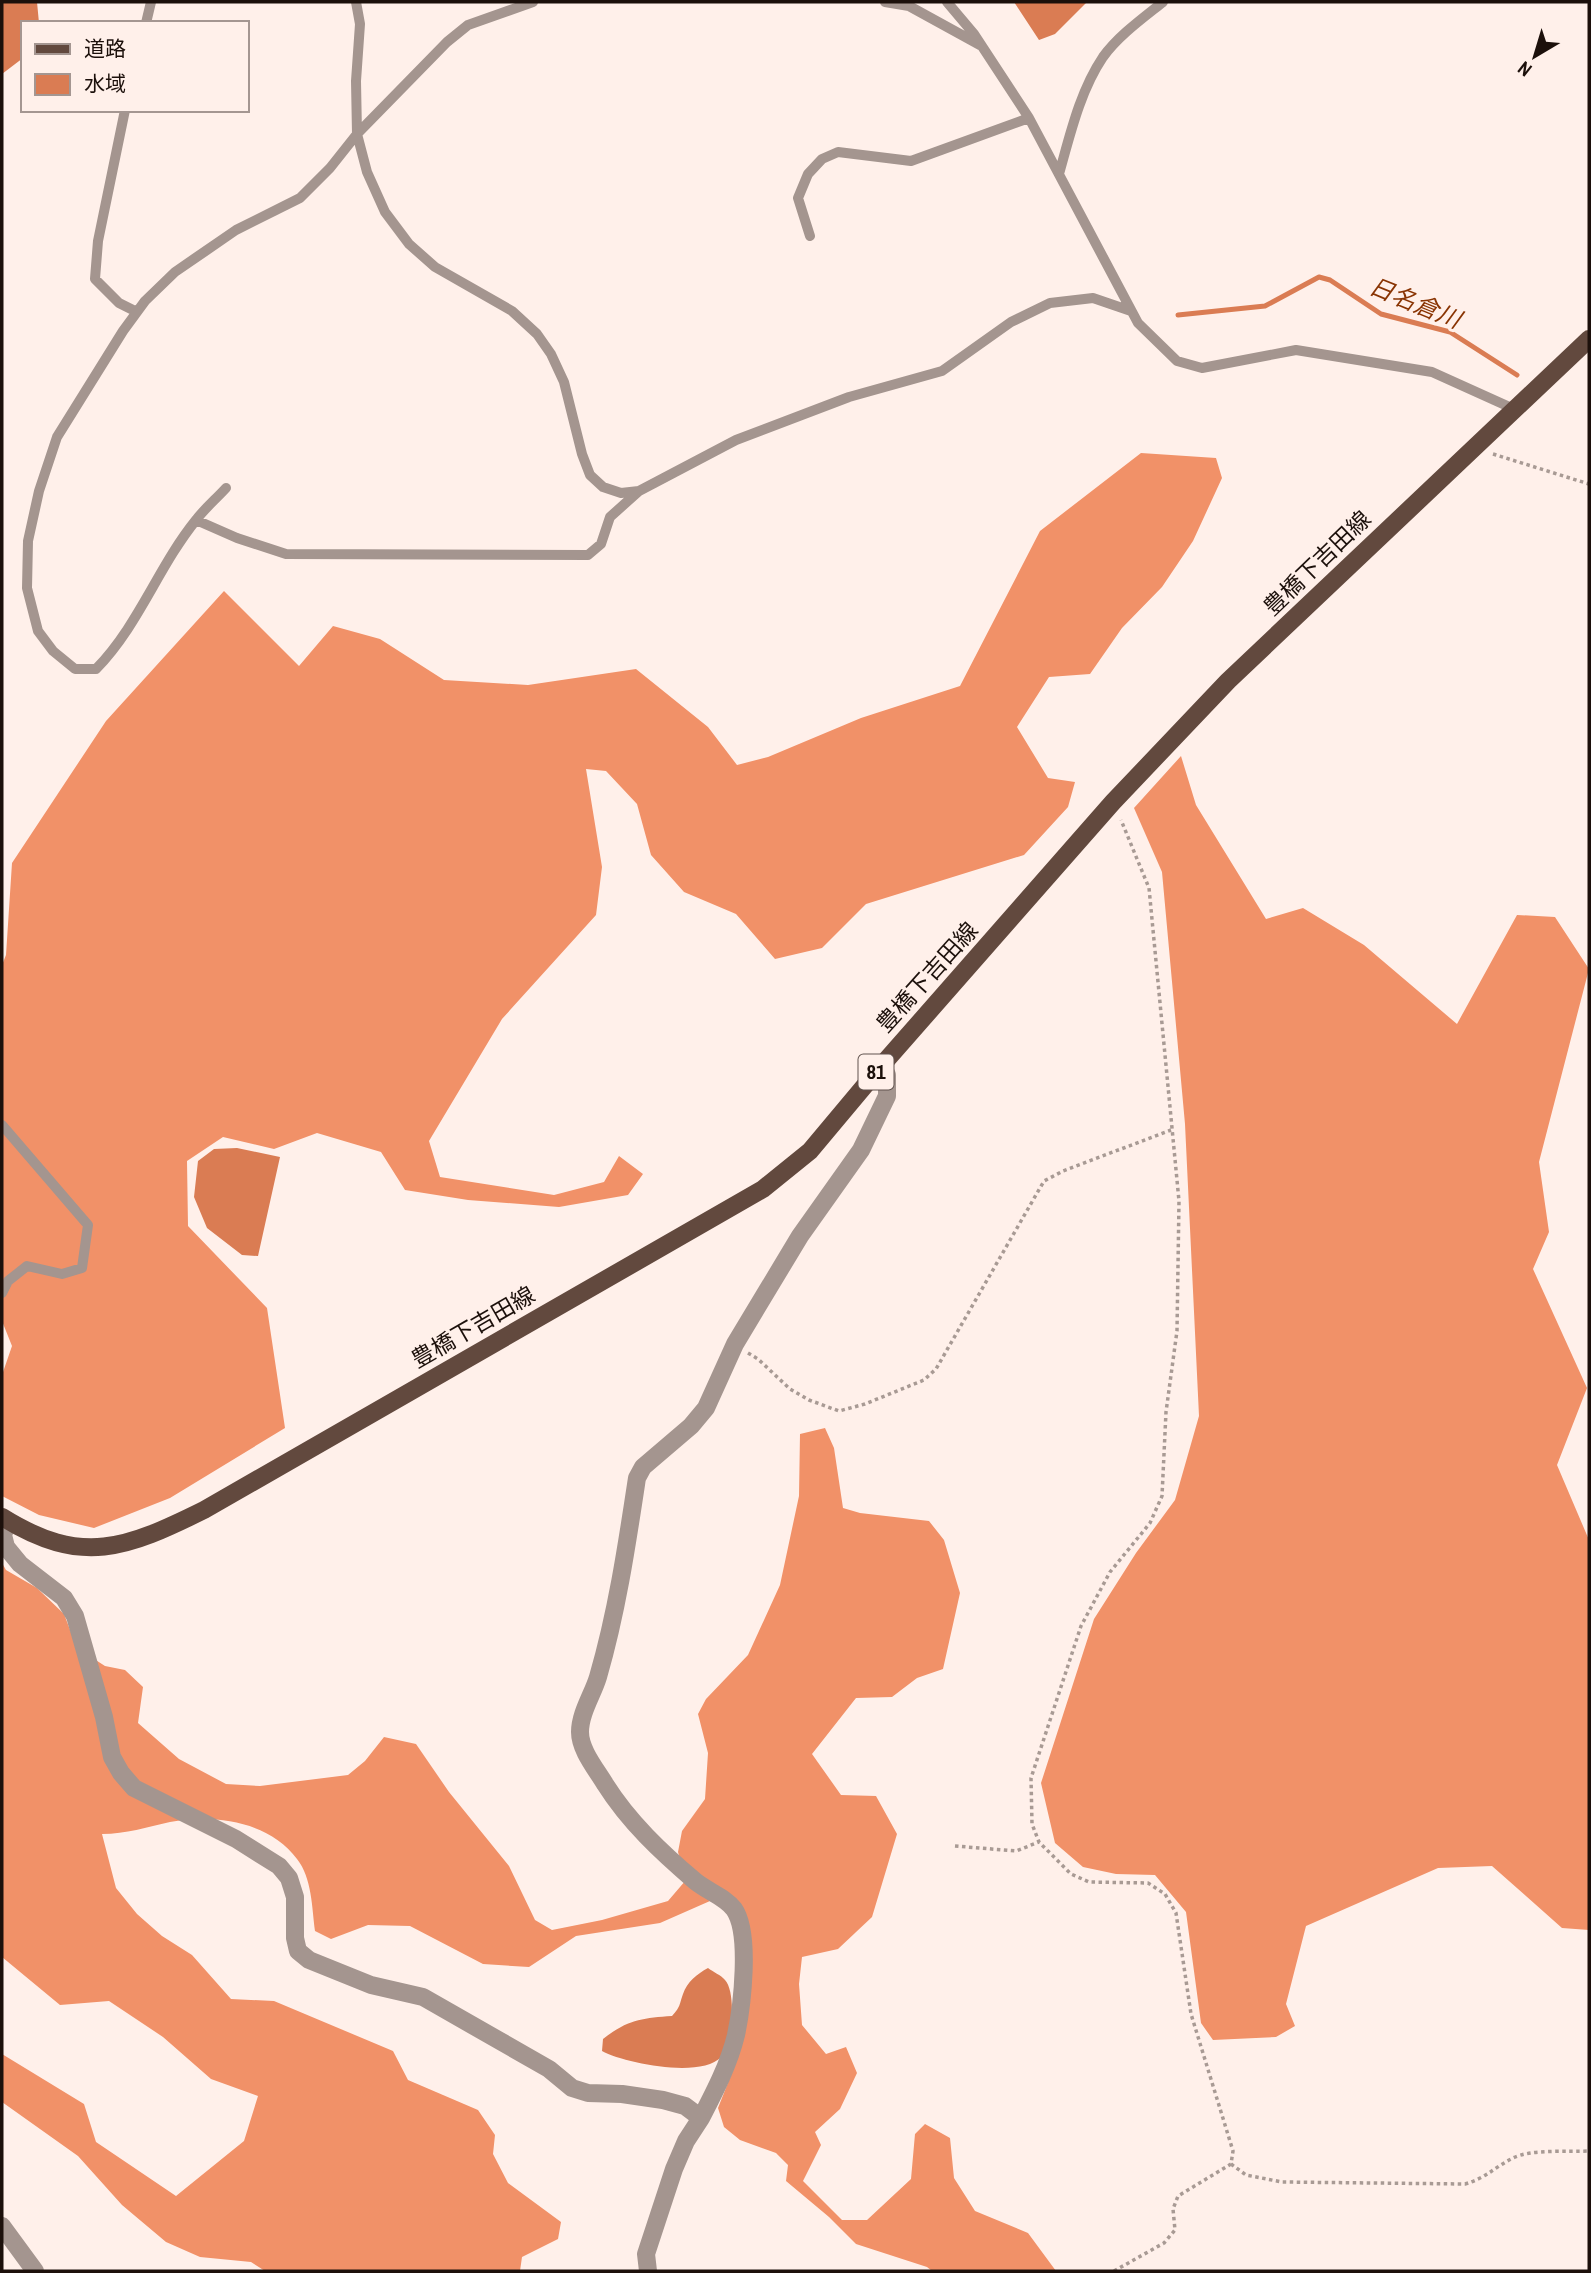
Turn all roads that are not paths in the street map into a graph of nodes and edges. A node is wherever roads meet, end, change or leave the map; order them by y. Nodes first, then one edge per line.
1 (151, 2) edge
2 (356, 2) edge
3 (533, 2) edge
4 (885, 2) edge
5 (947, 2) edge
6 (1163, 2) edge
7 (146, 21) edge
8 (982, 47) junction
9 (125, 112) edge
10 (1029, 118) junction
11 (357, 134) junction
12 (1059, 174) junction
13 (810, 236) dead end
14 (1131, 311) junction
15 (137, 312) junction
16 (1589, 339) edge
17 (1514, 409) junction
18 (226, 488) dead end
19 (639, 491) junction
20 (196, 520) junction
21 (882, 1065) junction
22 (2, 1125) edge
23 (2, 1293) edge
24 (5, 1519) edge
25 (701, 2118) junction
26 (2, 2225) edge
27 (35, 2271) edge
28 (648, 2271) edge

1 - 7 lane
2 - 11 lane
3 - 11 lane
4 - 8 lane
5 - 8 lane
6 - 12 lane
8 - 10 lane
9 - 15 lane
10 - 12 lane
10 - 13 lane
11 - 15 lane
11 - 19 lane
12 - 14 lane
14 - 17 lane
14 - 19 lane
15 - 20 lane
16 - 17 main road, 豊橋下吉田線 / 81
17 - 21 main road, 豊橋下吉田線 / 81
18 - 20 lane
19 - 20 lane
21 - 24 main road, 豊橋下吉田線 / 81
21 - 25 street
22 - 23 lane
24 - 25 street
25 - 28 street
26 - 27 street

